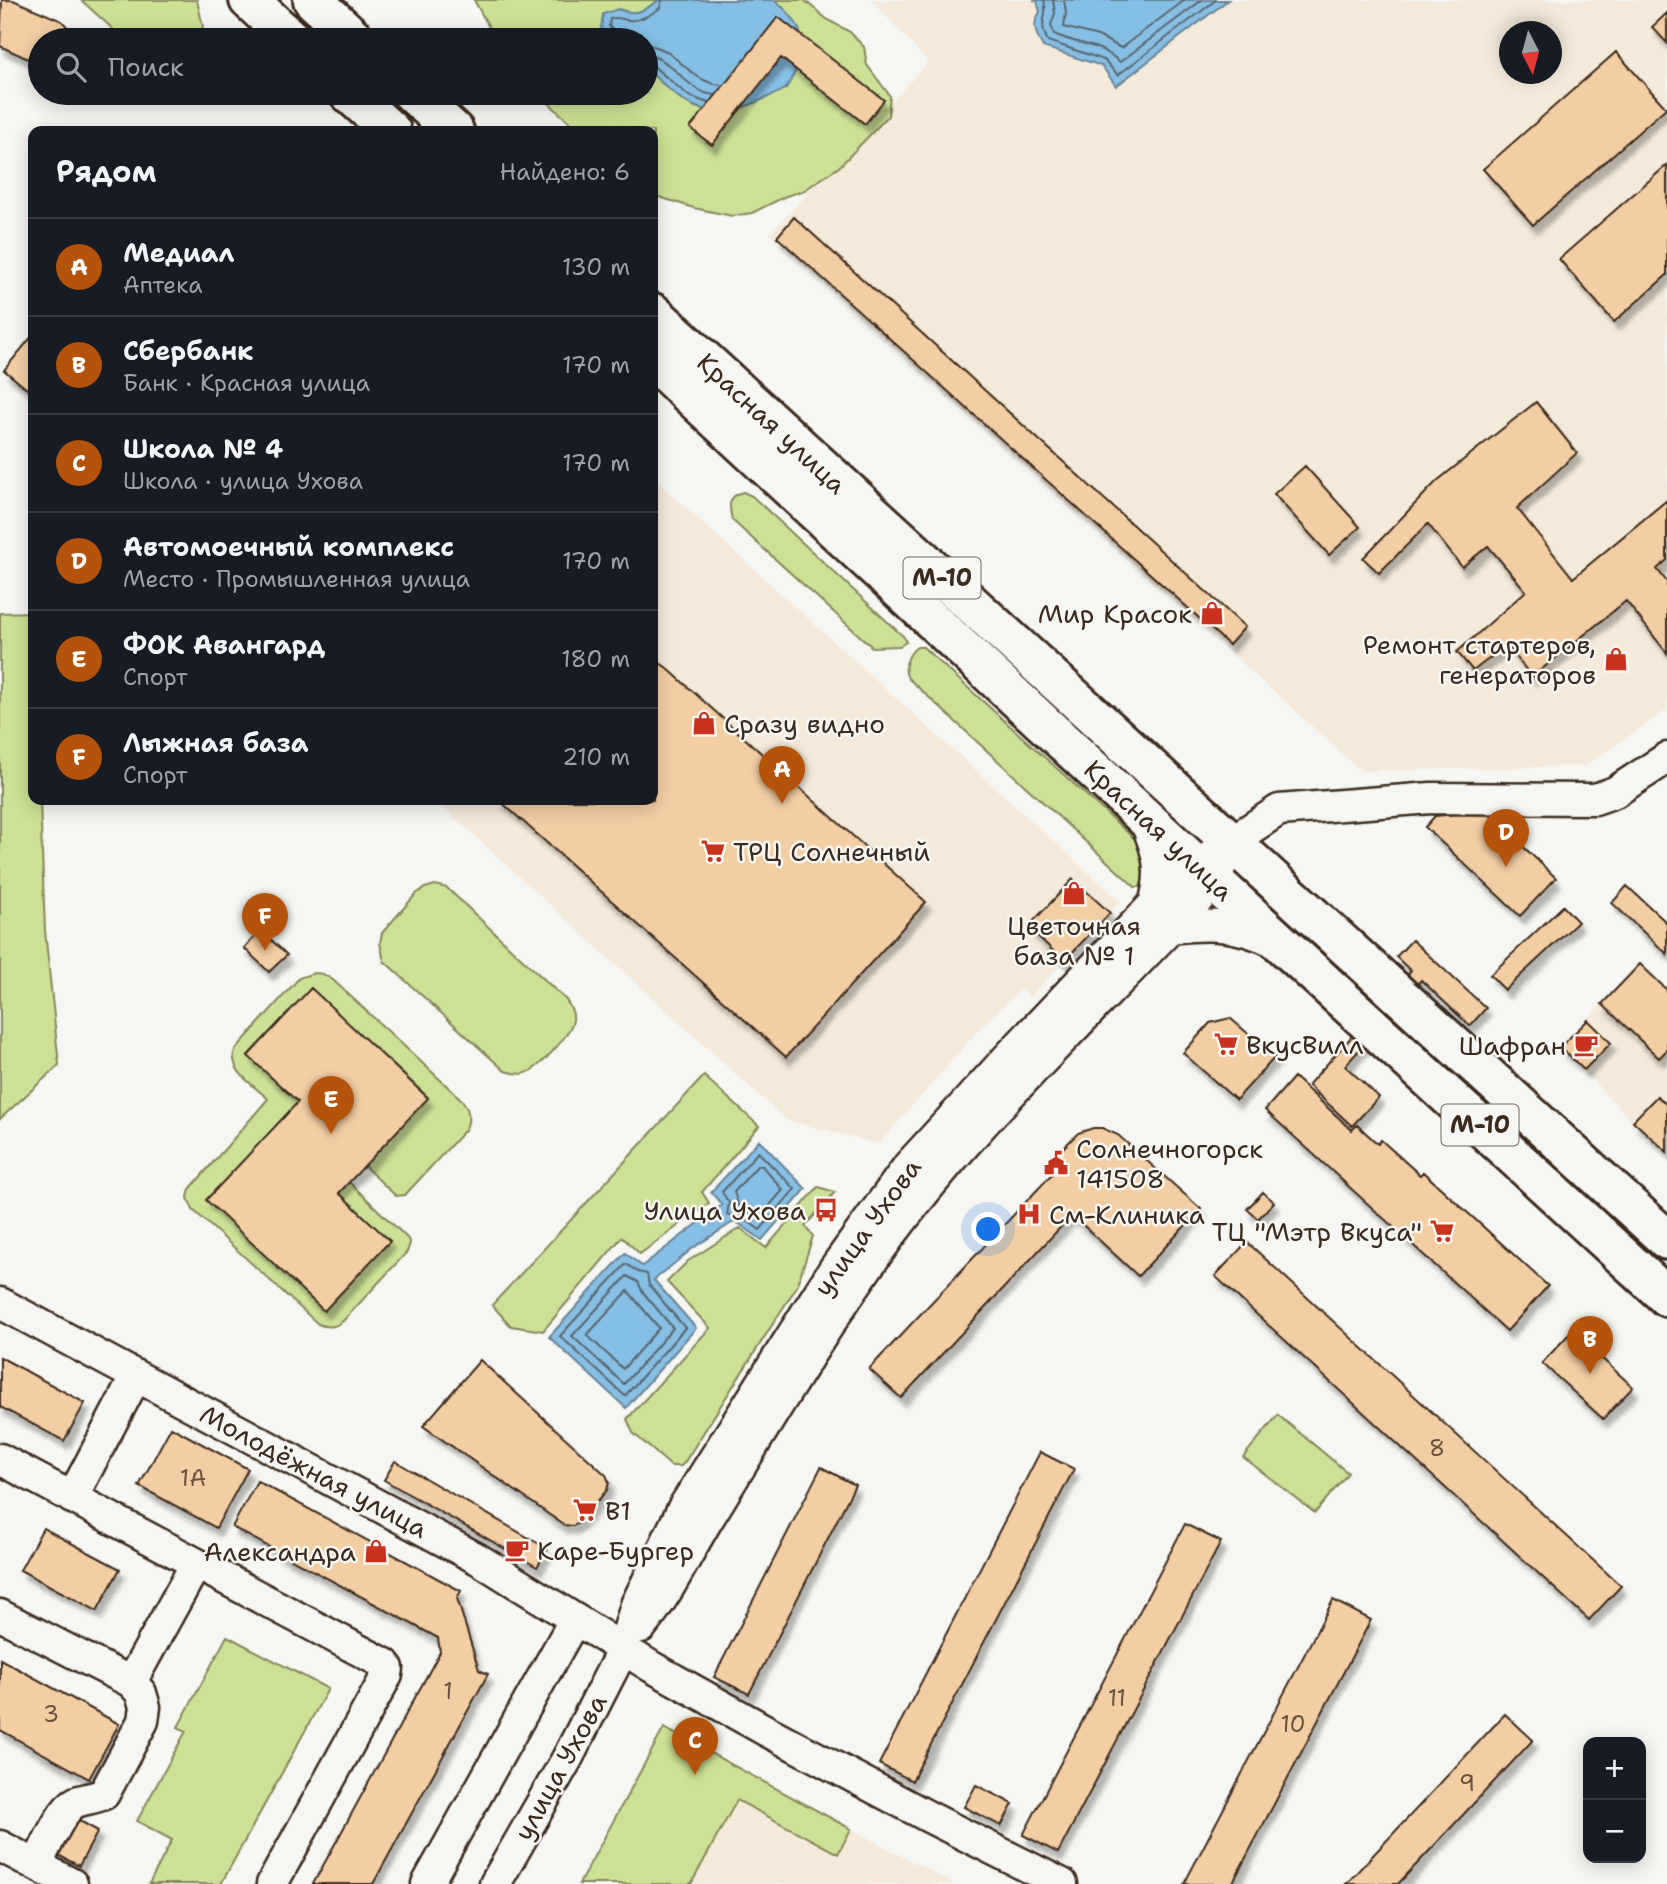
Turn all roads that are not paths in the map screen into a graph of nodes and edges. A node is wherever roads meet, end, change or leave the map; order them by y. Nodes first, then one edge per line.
1 (249, 0) edge
2 (313, 0) edge
3 (279, 28) edge
4 (343, 28) edge
5 (362, 105) edge
6 (425, 105) edge
7 (385, 126) edge
8 (448, 126) edge
9 (658, 318) edge
10 (658, 366) edge
11 (1667, 758) edge
12 (1143, 816) junction
13 (1231, 843) junction
14 (1205, 874) junction
15 (1154, 904) junction
16 (1172, 928) junction
17 (1292, 953) junction
18 (1667, 1240) edge
19 (1667, 1297) edge
20 (0, 1303) edge
21 (136, 1376) junction
22 (0, 1459) edge
23 (72, 1498) junction
24 (196, 1564) junction
25 (0, 1615) edge
26 (575, 1619) junction
27 (623, 1648) junction
28 (131, 1682) junction
29 (0, 1846) edge
30 (37, 1864) junction
31 (72, 1884) edge
32 (272, 1884) edge
33 (427, 1884) edge
34 (495, 1884) edge
35 (1062, 1884) edge

1 - 3 highway
2 - 4 highway
5 - 7 highway
6 - 8 highway
9 - 13 highway, Красная улица / М-10
10 - 12 highway, Красная улица / М-10
11 - 13 street
12 - 14 highway, Красная улица / М-10
12 - 15 street
13 - 14 street
13 - 18 highway, Красная улица / М-10
14 - 15 street, улица Ухова
14 - 16 street, улица Ухова
14 - 17 highway, Красная улица / М-10
15 - 27 street, улица Ухова
16 - 17 street
16 - 27 street, улица Ухова
17 - 19 highway, Красная улица / М-10
20 - 21 street, Молодёжная улица
21 - 23 street
21 - 26 street, Молодёжная улица
22 - 23 street
23 - 24 street
24 - 28 street
24 - 32 street
25 - 28 street
26 - 27 street, Молодёжная улица
26 - 33 street
27 - 34 street, улица Ухова
27 - 35 street, Молодёжная улица
28 - 30 street
29 - 30 street
30 - 31 street

